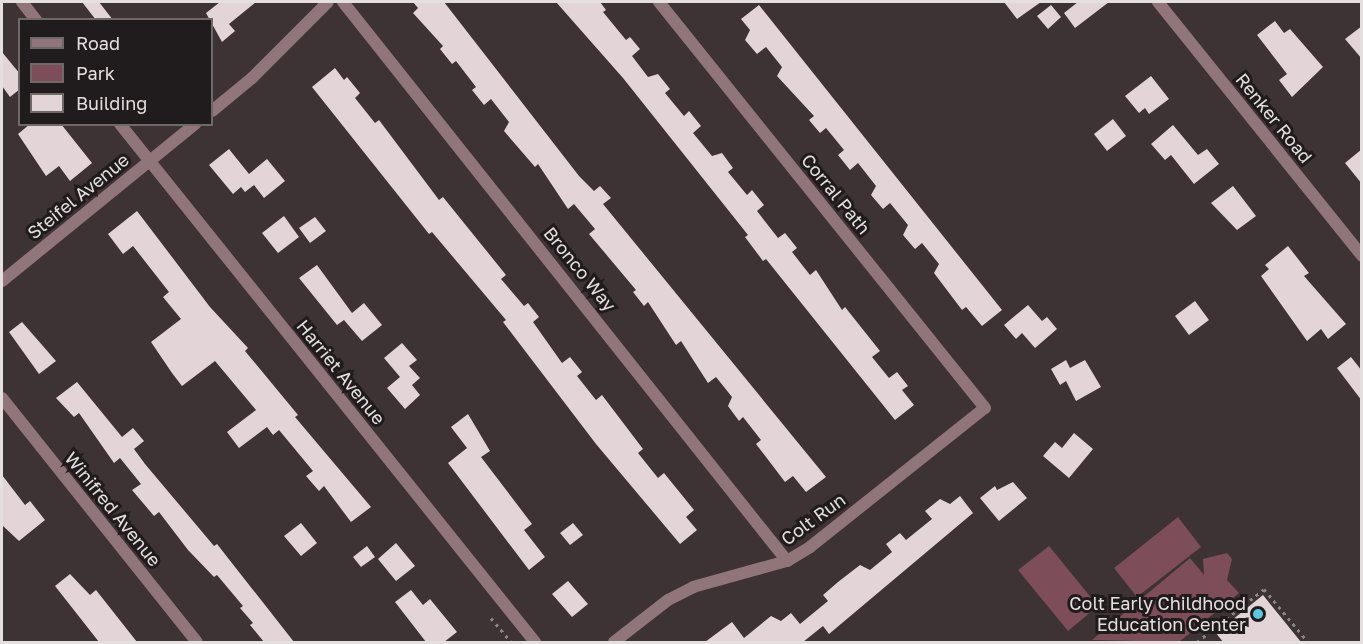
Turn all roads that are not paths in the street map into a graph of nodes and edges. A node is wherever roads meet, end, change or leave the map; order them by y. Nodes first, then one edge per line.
1 (22, 2) edge
2 (328, 2) edge
3 (343, 2) edge
4 (659, 2) edge
5 (1158, 2) edge
6 (34, 18) edge
7 (213, 110) edge
8 (122, 126) edge
9 (193, 126) edge
10 (149, 162) junction
11 (1362, 256) edge
12 (2, 281) edge
13 (2, 398) edge
14 (985, 408) joint
15 (787, 561) junction
16 (196, 642) edge
17 (535, 642) edge
18 (614, 642) edge

1 - 6 street
2 - 7 street
3 - 15 street, Bronco Way
4 - 14 street, Corral Path
5 - 11 street, Renker Road
8 - 10 street, Harriet Avenue
9 - 10 street, Steifel Avenue
10 - 12 street, Steifel Avenue
10 - 17 street, Harriet Avenue
13 - 16 street, Winifred Avenue
14 - 15 street, Colt Run
15 - 18 street, Colt Run

